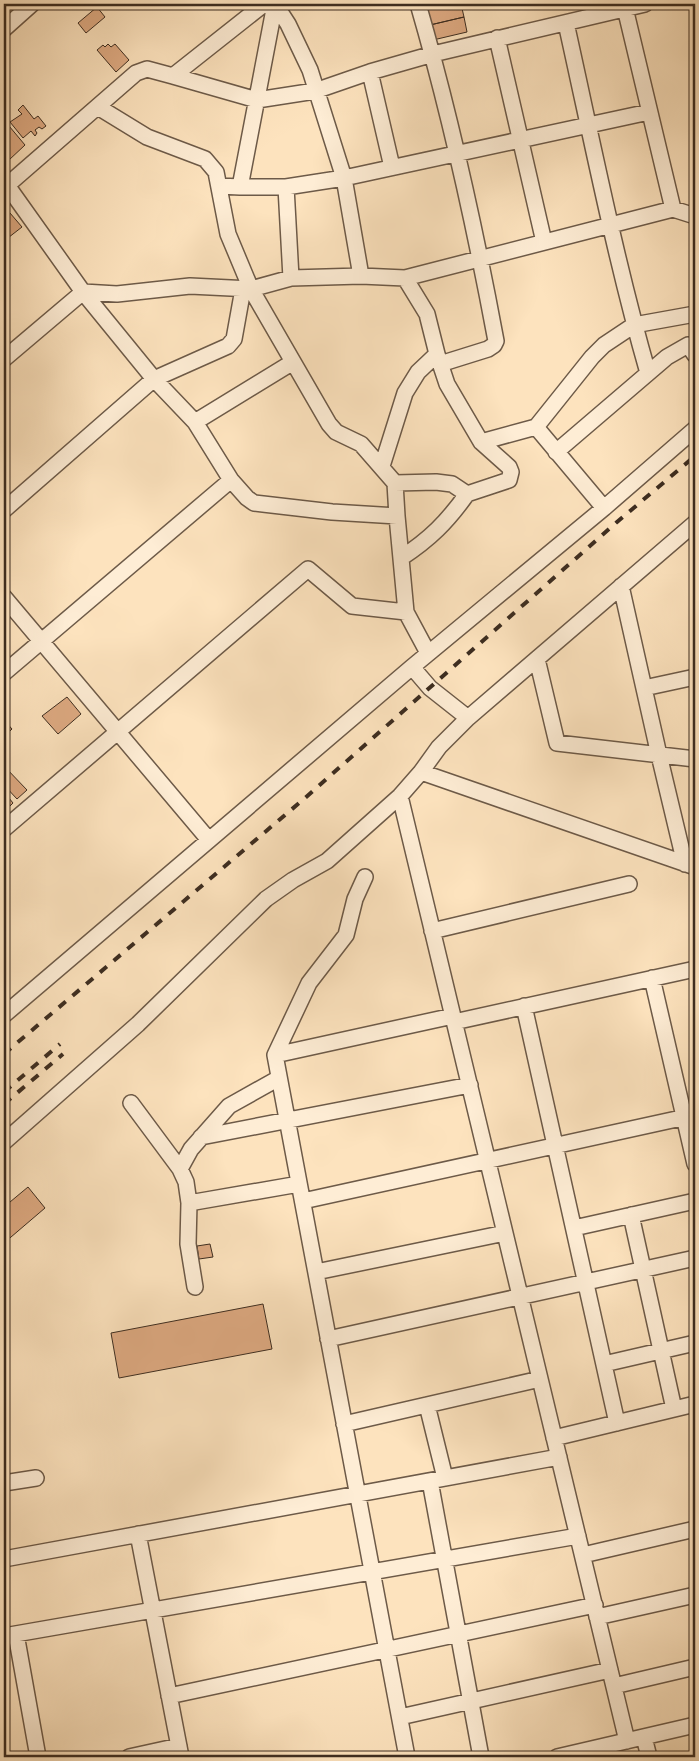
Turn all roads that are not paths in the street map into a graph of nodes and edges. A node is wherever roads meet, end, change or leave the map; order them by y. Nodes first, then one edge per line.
1 (31, 4) edge
2 (268, 4) edge
3 (418, 4) edge
4 (644, 4) edge
5 (625, 8) junction
6 (566, 22) junction
7 (4, 28) edge
8 (497, 38) junction
9 (433, 54) junction
10 (370, 72) junction
11 (173, 76) junction
12 (315, 91) junction
13 (257, 100) junction
14 (98, 107) junction
15 (649, 112) junction
16 (588, 125) junction
17 (520, 140) junction
18 (456, 154) junction
19 (392, 168) junction
20 (344, 178) junction
21 (5, 185) edge
22 (219, 186) junction
23 (240, 187) junction
24 (286, 187) junction
25 (672, 209) junction
26 (695, 216) edge
27 (610, 225) junction
28 (544, 242) junction
29 (480, 259) junction
30 (361, 276) junction
31 (291, 278) junction
32 (405, 278) junction
33 (247, 289) junction
34 (83, 292) junction
35 (695, 314) edge
36 (634, 325) junction
37 (693, 346) edge
38 (4, 359) edge
39 (439, 359) junction
40 (293, 362) junction
41 (648, 373) junction
42 (154, 379) junction
43 (195, 422) junction
44 (536, 427) junction
45 (695, 429) edge
46 (481, 442) junction
47 (556, 452) junction
48 (382, 466) junction
49 (231, 480) junction
50 (395, 483) junction
51 (468, 494) junction
52 (604, 508) junction
53 (4, 510) edge
54 (397, 516) junction
55 (695, 524) edge
56 (401, 558) junction
57 (622, 586) junction
58 (4, 597) edge
59 (406, 612) junction
60 (41, 641) junction
61 (428, 653) junction
62 (537, 659) junction
63 (412, 667) junction
64 (4, 673) edge
65 (695, 677) edge
66 (644, 688) junction
67 (468, 718) junction
68 (118, 732) junction
69 (659, 755) junction
70 (695, 759) edge
71 (421, 772) junction
72 (400, 796) junction
73 (4, 829) edge
74 (209, 840) junction
75 (690, 865) edge
76 (365, 877) dead end
77 (629, 884) dead end
78 (432, 931) junction
79 (695, 969) edge
80 (652, 978) junction
81 (524, 1006) junction
82 (4, 1015) edge
83 (454, 1019) junction
84 (275, 1055) junction
85 (279, 1078) junction
86 (470, 1085) junction
87 (131, 1103) dead end
88 (690, 1116) edge
89 (287, 1120) junction
90 (201, 1137) junction
91 (4, 1142) edge
92 (556, 1146) junction
93 (488, 1160) junction
94 (695, 1164) edge
95 (180, 1169) junction
96 (299, 1184) junction
97 (302, 1201) junction
98 (695, 1201) edge
99 (189, 1203) junction
100 (631, 1215) junction
101 (574, 1228) junction
102 (505, 1233) junction
103 (695, 1258) edge
104 (643, 1270) junction
105 (316, 1272) junction
106 (586, 1282) junction
107 (195, 1287) dead end
108 (520, 1297) junction
109 (328, 1339) junction
110 (695, 1343) edge
111 (661, 1351) junction
112 (604, 1364) junction
113 (540, 1379) junction
114 (695, 1404) edge
115 (426, 1405) junction
116 (674, 1409) junction
117 (617, 1423) junction
118 (344, 1424) junction
119 (554, 1438) junction
120 (559, 1457) junction
121 (36, 1478) dead end
122 (437, 1479) junction
123 (4, 1483) edge
124 (358, 1494) junction
125 (695, 1529) edge
126 (138, 1534) junction
127 (578, 1536) junction
128 (582, 1555) junction
129 (4, 1559) edge
130 (444, 1559) junction
131 (372, 1572) junction
132 (695, 1595) edge
133 (153, 1610) junction
134 (596, 1611) junction
135 (458, 1634) junction
136 (10, 1635) edge
137 (387, 1649) junction
138 (695, 1667) edge
139 (610, 1670) junction
140 (614, 1686) junction
141 (169, 1696) junction
142 (471, 1701) junction
143 (400, 1717) junction
144 (695, 1726) edge
145 (644, 1737) junction
146 (627, 1741) junction
147 (180, 1752) edge
148 (38, 1757) edge
149 (129, 1757) edge
150 (407, 1757) edge
151 (481, 1757) edge
152 (557, 1757) edge
153 (648, 1757) edge

1 - 7 street
2 - 11 street
2 - 12 street
2 - 13 street
3 - 9 street
4 - 5 street
5 - 6 street
5 - 15 street
6 - 8 street
6 - 16 street
8 - 9 street
8 - 17 street
9 - 10 street
9 - 18 street
10 - 12 street
10 - 19 street
11 - 13 street
11 - 14 street
12 - 13 street
12 - 20 street
13 - 23 street
14 - 21 street
14 - 22 street
15 - 16 street
15 - 25 street
16 - 17 street
16 - 27 street
17 - 18 street
17 - 28 street
18 - 19 street
18 - 29 street
19 - 20 street
20 - 24 street
20 - 30 street
21 - 34 street
22 - 23 street
22 - 33 street
23 - 24 street
24 - 31 street
25 - 26 street
25 - 27 street
27 - 28 street
27 - 36 street
28 - 29 street
29 - 32 street
29 - 39 street
30 - 31 street
30 - 32 street
31 - 33 street
32 - 39 street
33 - 34 street
33 - 40 street
33 - 42 street
34 - 38 street
34 - 42 street
35 - 36 street
36 - 41 street
36 - 44 street
37 - 41 street
39 - 46 street
39 - 48 street
40 - 43 street
40 - 48 street
41 - 47 street
42 - 43 street
42 - 53 street
43 - 49 street
44 - 46 street
44 - 47 street
45 - 52 street
46 - 51 street
47 - 52 street
48 - 50 street
49 - 54 street
49 - 60 street
50 - 51 street
50 - 54 street
51 - 56 street
52 - 61 street
54 - 56 street
55 - 57 street
56 - 59 street
57 - 62 street
57 - 66 street
58 - 60 street
59 - 61 street
59 - 68 street
60 - 64 street
60 - 68 street
61 - 63 street
62 - 67 street
62 - 69 street
63 - 67 street
63 - 74 street
65 - 66 street
66 - 69 street
67 - 71 street
68 - 73 street
68 - 74 street
69 - 70 street
69 - 75 street
71 - 72 street
71 - 75 street
72 - 78 street
72 - 91 street
74 - 82 street
76 - 84 street
77 - 78 street
78 - 83 street
79 - 80 street
80 - 81 street
80 - 88 street
81 - 83 street
81 - 92 street
83 - 84 street
83 - 86 street
84 - 85 street
85 - 89 street
85 - 90 street
86 - 89 street
86 - 93 street
87 - 95 street
88 - 92 street
88 - 94 street
89 - 90 street
89 - 96 street
90 - 95 street
92 - 93 street
92 - 101 street
93 - 97 street
93 - 102 street
95 - 99 street
96 - 97 street
96 - 99 street
97 - 105 street
98 - 100 street
99 - 107 street
100 - 101 street
100 - 104 street
101 - 106 street
102 - 105 street
102 - 108 street
103 - 104 street
104 - 106 street
104 - 111 street
105 - 109 street
106 - 108 street
106 - 112 street
108 - 109 street
108 - 113 street
109 - 118 street
110 - 111 street
111 - 112 street
111 - 116 street
112 - 117 street
113 - 115 street
113 - 119 street
114 - 116 street
115 - 118 street
115 - 122 street
116 - 117 street
117 - 119 street
118 - 124 street
119 - 120 street
120 - 122 street
120 - 127 street
121 - 123 street
122 - 124 street
122 - 130 street
124 - 126 street
124 - 131 street
125 - 128 street
126 - 129 street
126 - 133 street
127 - 128 street
127 - 130 street
128 - 134 street
130 - 131 street
130 - 135 street
131 - 133 street
131 - 137 street
132 - 134 street
133 - 136 street
133 - 141 street
134 - 135 street
134 - 139 street
135 - 137 street
135 - 142 street
136 - 148 street
137 - 141 street
137 - 143 street
138 - 140 street
139 - 140 street
139 - 142 street
140 - 146 street
141 - 147 street
142 - 143 street
142 - 151 street
143 - 150 street
144 - 145 street
145 - 146 street
145 - 153 street
146 - 152 street
147 - 149 street

